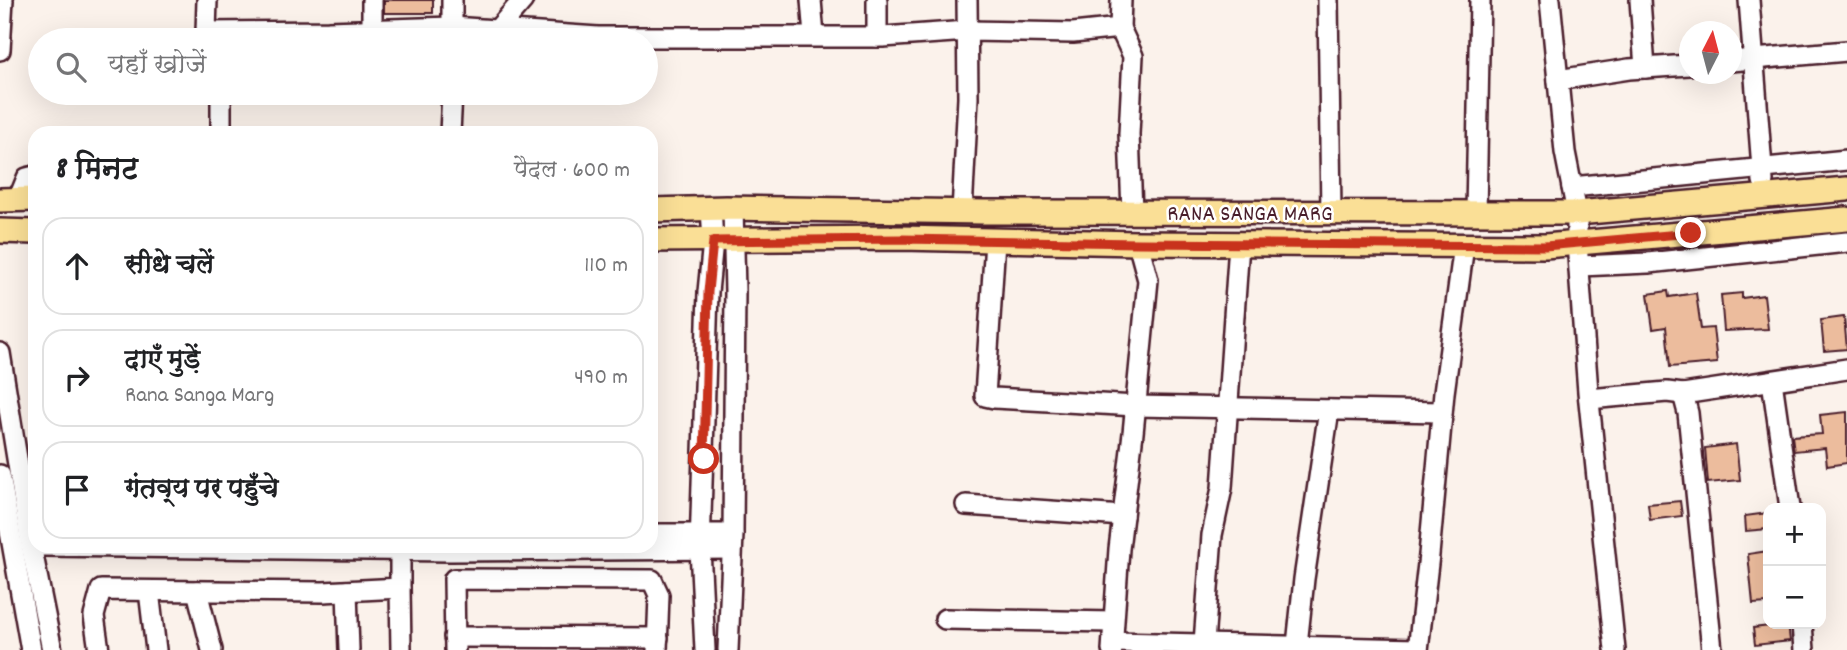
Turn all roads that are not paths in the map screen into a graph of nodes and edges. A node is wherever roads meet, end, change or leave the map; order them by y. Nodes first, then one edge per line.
1 (3, 0) edge
2 (207, 0) edge
3 (372, 0) edge
4 (452, 0) edge
5 (523, 0) edge
6 (811, 0) edge
7 (877, 0) edge
8 (967, 0) edge
9 (1121, 0) edge
10 (1328, 0) edge
11 (1480, 0) edge
12 (1550, 0) edge
13 (1640, 0) edge
14 (1749, 0) edge
15 (206, 28) edge
16 (372, 28) edge
17 (452, 28) edge
18 (499, 28) edge
19 (1120, 28) junction
20 (968, 31) junction
21 (814, 36) junction
22 (658, 37) edge
23 (877, 37) junction
24 (0, 50) edge
25 (1847, 51) edge
26 (1755, 58) junction
27 (1742, 60) edge
28 (1679, 66) edge
29 (1645, 68) junction
30 (1558, 80) junction
31 (221, 105) edge
32 (451, 105) edge
33 (221, 126) edge
34 (450, 126) edge
35 (1847, 160) edge
36 (1762, 169) junction
37 (28, 178) edge
38 (1572, 187) junction
39 (1847, 189) edge
40 (1764, 196) junction
41 (18, 200) edge
42 (722, 208) junction
43 (658, 211) edge
44 (962, 212) junction
45 (1132, 212) junction
46 (1331, 212) junction
47 (1476, 213) junction
48 (1577, 213) junction
49 (1847, 219) edge
50 (0, 231) edge
51 (28, 232) edge
52 (658, 240) edge
53 (723, 241) junction
54 (995, 241) junction
55 (1847, 242) edge
56 (1138, 243) junction
57 (1577, 243) junction
58 (1238, 244) junction
59 (1464, 245) junction
60 (1580, 266) junction
61 (0, 353) edge
62 (1847, 369) edge
63 (1772, 381) junction
64 (1683, 394) junction
65 (1589, 399) junction
66 (1136, 406) junction
67 (1227, 408) junction
68 (1329, 410) junction
69 (1442, 412) junction
70 (0, 475) edge
71 (1789, 503) edge
72 (966, 505) dead end
73 (1123, 516) junction
74 (658, 535) edge
75 (22, 540) edge
76 (701, 541) junction
77 (658, 542) edge
78 (733, 542) junction
79 (400, 553) edge
80 (400, 589) junction
81 (149, 591) junction
82 (197, 591) junction
83 (347, 591) junction
84 (945, 619) dead end
85 (1113, 622) junction
86 (1802, 629) edge
87 (454, 643) edge
88 (1204, 643) junction
89 (657, 644) edge
90 (1297, 645) junction
91 (1112, 646) edge
92 (1418, 649) edge
93 (31, 650) edge
94 (52, 650) edge
95 (99, 650) edge
96 (156, 650) edge
97 (212, 650) edge
98 (349, 650) edge
99 (401, 650) edge
100 (705, 650) edge
101 (728, 650) edge
102 (1615, 650) edge
103 (1712, 650) edge
104 (1804, 650) edge

1 - 24 street
2 - 15 street
3 - 16 street
4 - 17 street
5 - 18 street
6 - 21 street
7 - 23 street
8 - 20 street
9 - 19 street
10 - 46 street
11 - 47 street
12 - 30 street
13 - 29 street
14 - 26 street
19 - 20 street
19 - 45 street
20 - 23 street
20 - 44 street
21 - 22 street
21 - 23 street
25 - 26 street
26 - 27 street
26 - 36 street
28 - 29 street
29 - 30 street
30 - 38 street
31 - 33 street
32 - 34 street
35 - 36 street
36 - 38 street
36 - 40 street
37 - 41 street
38 - 48 street
39 - 40 main road, RANA SANGA MARG
40 - 48 main road, RANA SANGA MARG
42 - 43 main road, RANA SANGA MARG
42 - 44 main road, RANA SANGA MARG
42 - 53 street
44 - 45 main road, RANA SANGA MARG
45 - 46 main road, RANA SANGA MARG
46 - 47 main road, RANA SANGA MARG
47 - 48 main road, RANA SANGA MARG
48 - 57 street
49 - 57 main road, RANA SANGA MARG
50 - 51 main road
52 - 53 main road, RANA SANGA MARG
53 - 54 main road, RANA SANGA MARG
53 - 76 street
53 - 78 street
54 - 56 main road, RANA SANGA MARG
54 - 66 street
55 - 60 street
56 - 58 main road, RANA SANGA MARG
56 - 66 street
57 - 59 main road, RANA SANGA MARG
57 - 60 street
58 - 59 main road, RANA SANGA MARG
58 - 67 street
59 - 69 street
60 - 65 street
61 - 75 street
62 - 63 street
63 - 64 street
63 - 71 street
64 - 65 street
64 - 103 street
65 - 102 street
66 - 67 street
66 - 73 street
67 - 68 street
67 - 88 street
68 - 69 street
68 - 90 street
69 - 92 street
70 - 75 street
72 - 73 street
73 - 85 street
74 - 76 street
75 - 93 street
75 - 94 street
76 - 77 street
76 - 78 street
76 - 100 street
78 - 101 street
79 - 80 street
80 - 83 street
80 - 99 street
81 - 82 street
81 - 95 street
81 - 96 street
82 - 83 street
82 - 97 street
83 - 98 street
84 - 85 street
85 - 91 street
86 - 104 street
87 - 89 street
87 - 89 street
88 - 90 street
88 - 91 street
90 - 92 street

